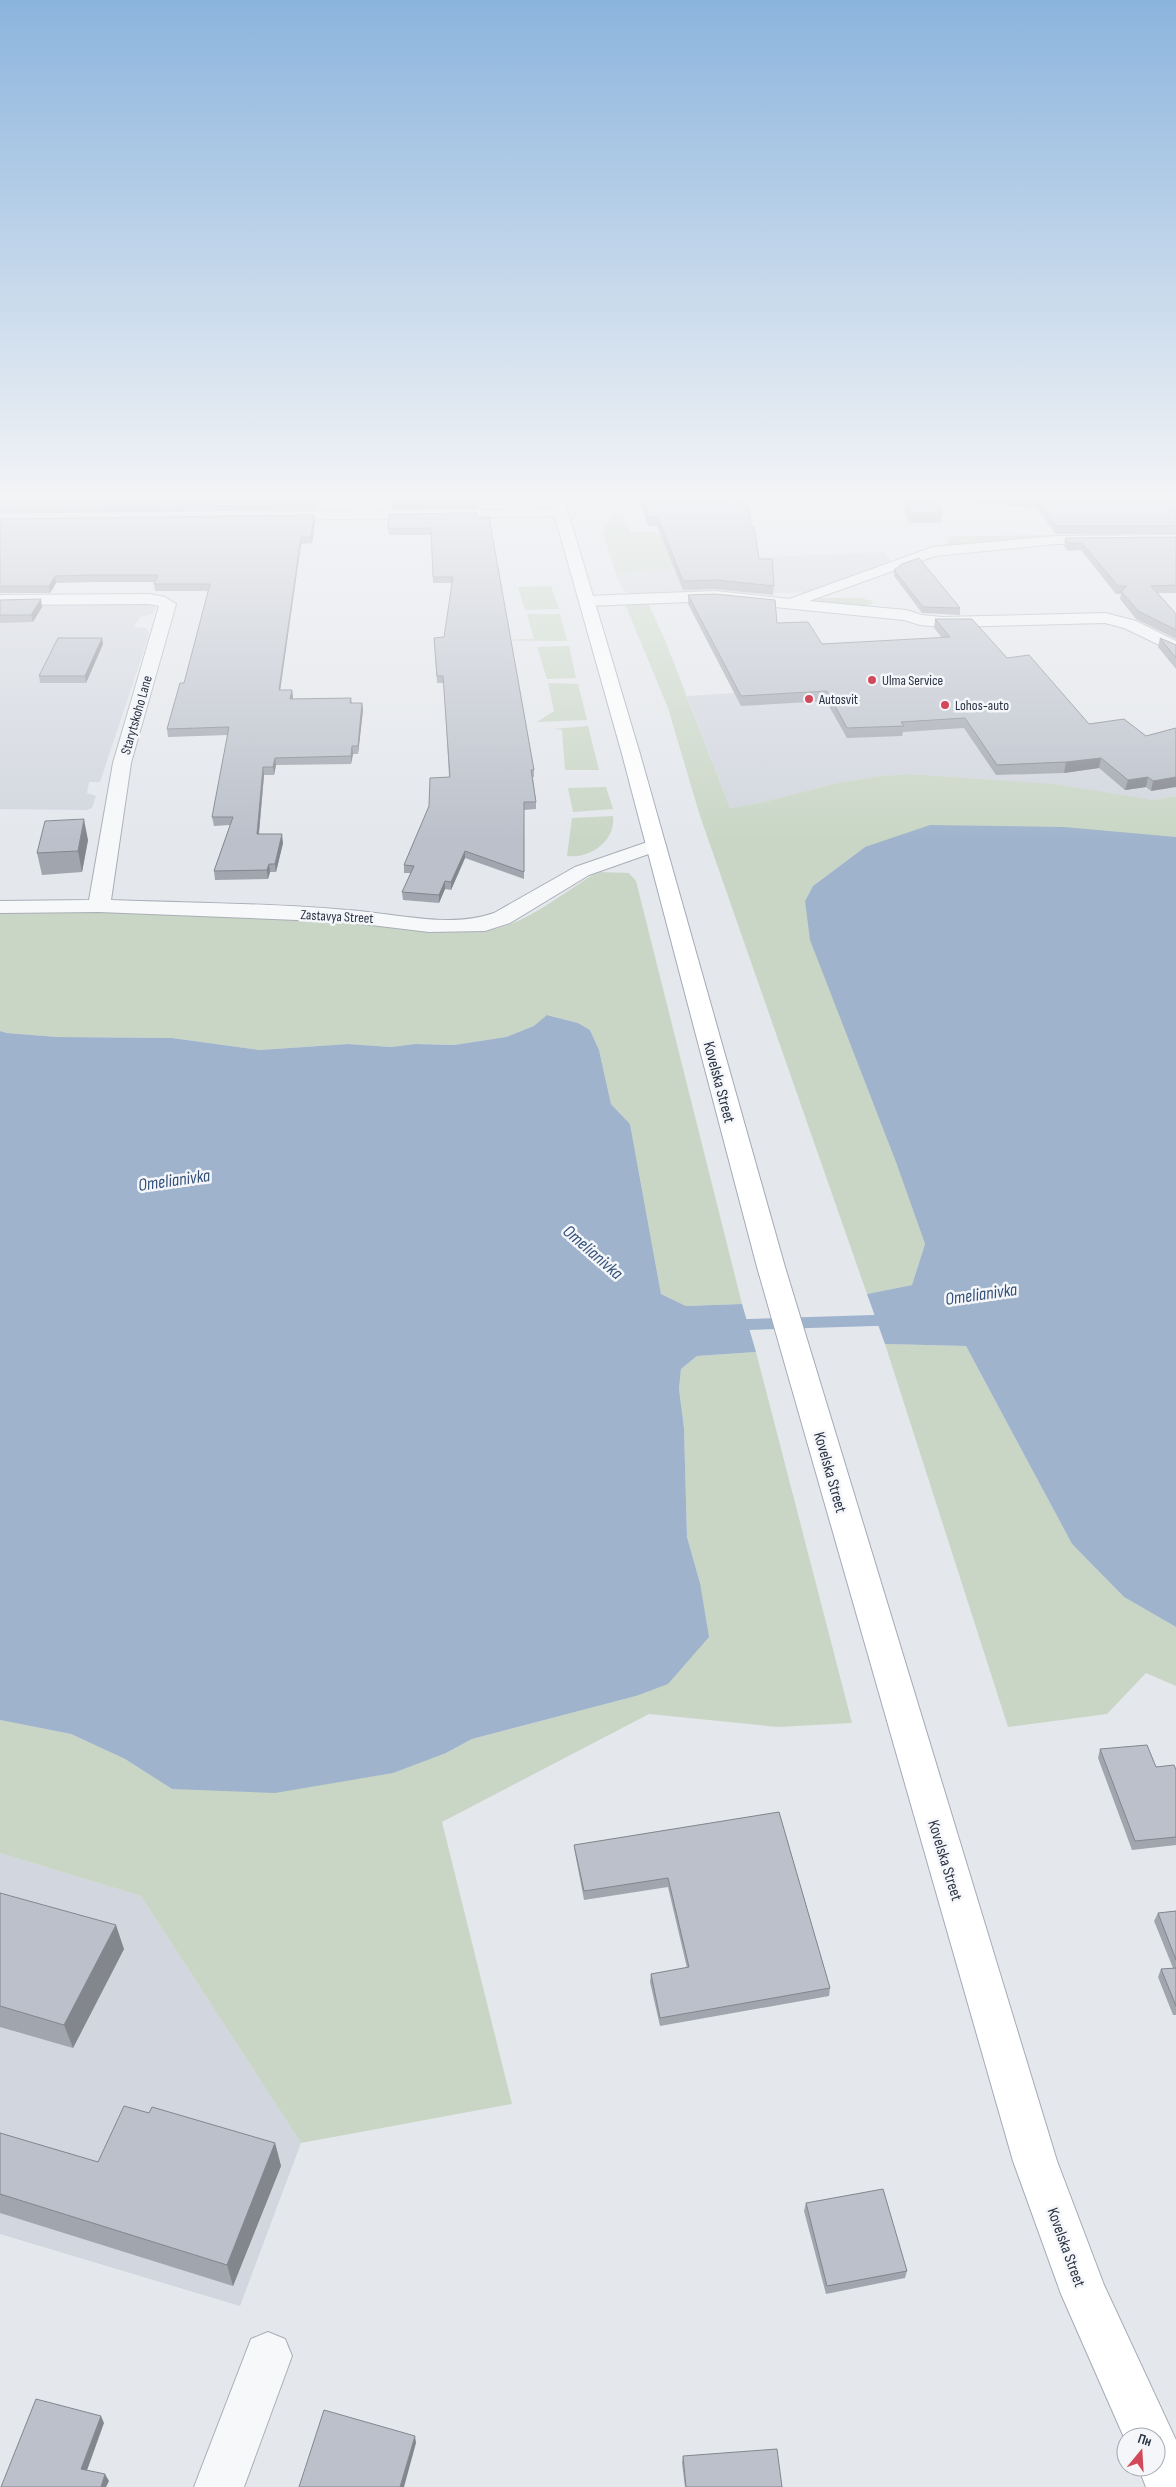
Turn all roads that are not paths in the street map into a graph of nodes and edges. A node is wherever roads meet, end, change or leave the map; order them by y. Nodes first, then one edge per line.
1 (167, 608) edge
2 (589, 608) edge
3 (843, 608) edge
4 (1176, 648) edge
5 (656, 844) junction
6 (99, 906) junction
7 (0, 907) edge
8 (268, 2356) dead end
9 (1144, 2427) edge
10 (1166, 2474) edge
11 (219, 2487) edge
12 (1172, 2487) edge

1 - 6 street, Starytskoho Lane
2 - 5 main road, Kovelska Street
3 - 4 street
5 - 6 street, Zastavya Street
5 - 9 main road, Kovelska Street
6 - 7 street, Zastavya Street
8 - 11 street
10 - 12 main road

